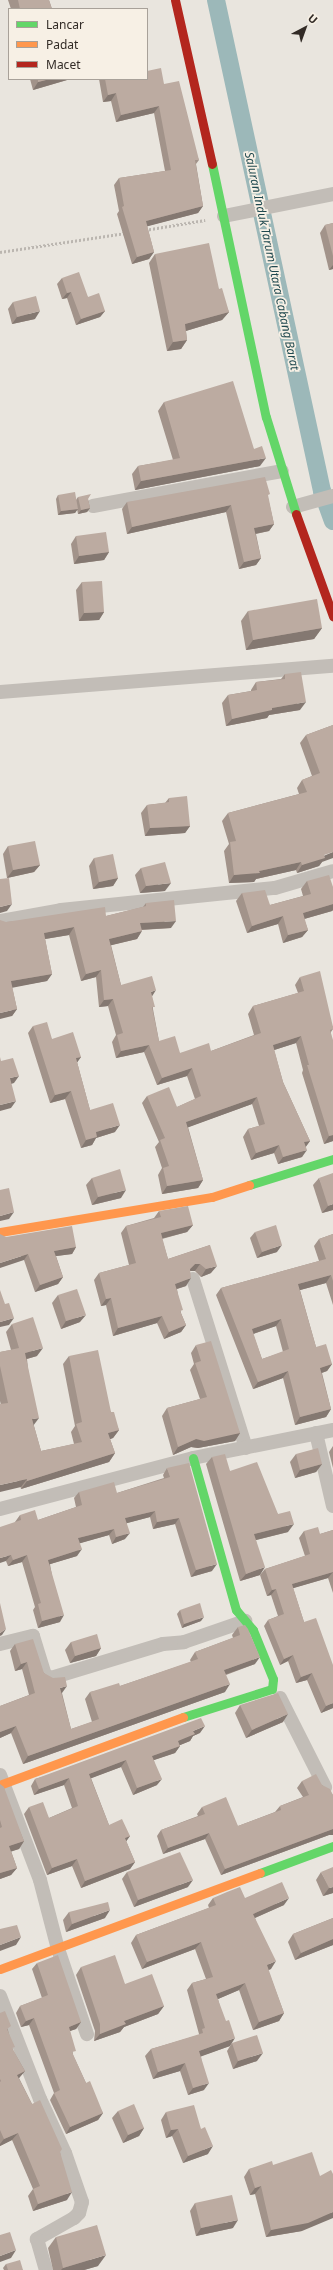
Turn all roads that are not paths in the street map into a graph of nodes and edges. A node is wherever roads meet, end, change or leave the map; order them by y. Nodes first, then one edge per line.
1 (175, 0) edge
2 (333, 194) edge
3 (224, 216) junction
4 (282, 471) junction
5 (333, 496) edge
6 (93, 506) dead end
7 (293, 507) junction
8 (333, 616) edge
9 (333, 666) edge
10 (0, 692) edge
11 (333, 871) edge
12 (0, 921) edge
13 (333, 1159) edge
14 (0, 1232) edge
15 (193, 1279) dead end
16 (333, 1430) edge
17 (316, 1433) junction
18 (246, 1448) junction
19 (193, 1458) junction
20 (333, 1506) edge
21 (0, 1509) edge
22 (245, 1621) junction
23 (0, 1644) edge
24 (274, 1685) junction
25 (1, 1779) edge
26 (325, 1787) edge
27 (333, 1846) edge
28 (58, 1949) junction
29 (0, 1969) edge
30 (0, 1996) edge
31 (87, 2034) dead end
32 (46, 2270) edge

1 - 3 street
2 - 3 street
3 - 4 street
4 - 6 street
4 - 7 street
5 - 7 street
7 - 8 street
9 - 10 street
11 - 12 street
13 - 14 street
15 - 18 street
16 - 17 street
17 - 18 street
17 - 20 street
18 - 19 street
19 - 21 street
19 - 22 street
22 - 23 street
22 - 24 street
24 - 25 street
24 - 26 street
25 - 28 street
27 - 28 street
28 - 29 street
28 - 31 street
30 - 32 street

